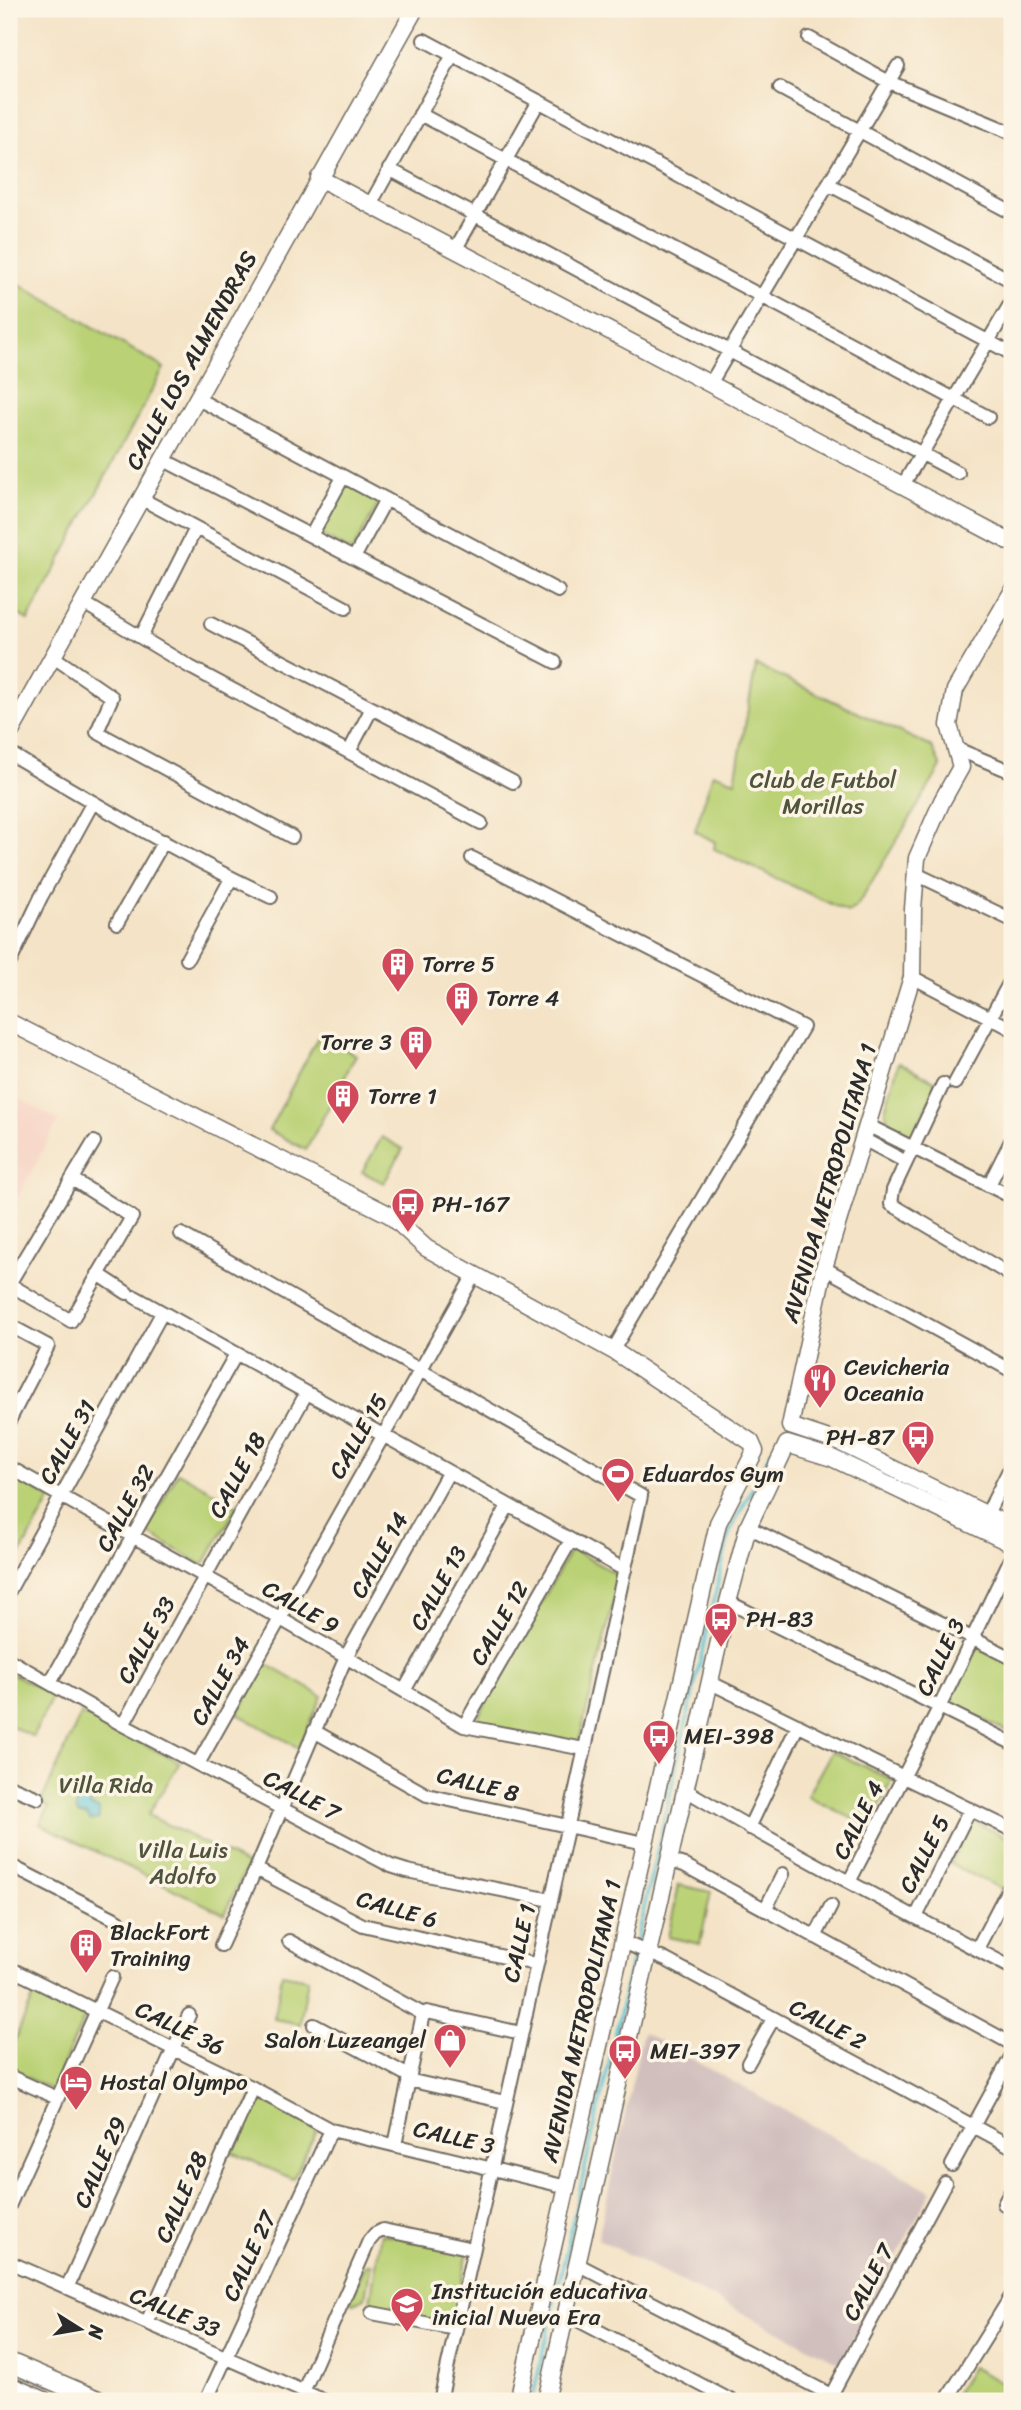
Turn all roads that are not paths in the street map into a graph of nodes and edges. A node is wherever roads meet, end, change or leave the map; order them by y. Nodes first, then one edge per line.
1 (415, 9) edge
2 (809, 38) dead end
3 (424, 40) dead end
4 (453, 55) junction
5 (898, 66) dead end
6 (889, 82) junction
7 (780, 88) dead end
8 (539, 101) junction
9 (420, 114) junction
10 (860, 131) junction
11 (1012, 133) edge
12 (506, 160) junction
13 (389, 169) junction
14 (319, 178) junction
15 (828, 184) junction
16 (370, 205) junction
17 (1012, 213) edge
18 (475, 215) junction
19 (796, 239) junction
20 (455, 250) junction
21 (1012, 281) edge
22 (762, 297) junction
23 (1012, 301) edge
24 (988, 341) junction
25 (730, 351) junction
26 (1012, 354) edge
27 (710, 384) junction
28 (196, 398) junction
29 (954, 399) junction
30 (988, 417) dead end
31 (921, 453) junction
32 (162, 459) junction
33 (958, 473) dead end
34 (343, 477) junction
35 (902, 485) junction
36 (139, 498) junction
37 (386, 499) junction
38 (195, 530) junction
39 (311, 536) junction
40 (1012, 543) edge
41 (354, 558) junction
42 (558, 591) dead end
43 (1012, 592) edge
44 (82, 602) junction
45 (346, 608) dead end
46 (211, 624) dead end
47 (141, 637) junction
48 (52, 656) junction
49 (555, 662) dead end
50 (372, 708) junction
51 (9, 735) edge
52 (957, 749) junction
53 (349, 752) junction
54 (9, 753) edge
55 (1012, 772) edge
56 (513, 782) dead end
57 (93, 803) junction
58 (481, 822) dead end
59 (292, 837) dead end
60 (164, 841) junction
61 (472, 858) dead end
62 (916, 874) junction
63 (231, 878) junction
64 (271, 897) dead end
65 (1012, 920) edge
66 (117, 923) dead end
67 (187, 959) dead end
68 (9, 964) edge
69 (912, 977) junction
70 (1012, 978) edge
71 (991, 1018) junction
72 (9, 1022) edge
73 (1012, 1029) edge
74 (865, 1132) junction
75 (1012, 1139) edge
76 (94, 1142) dead end
77 (913, 1147) junction
78 (906, 1162) junction
79 (72, 1179) junction
80 (989, 1185) junction
81 (1012, 1197) edge
82 (181, 1234) dead end
83 (824, 1268) junction
84 (98, 1274) junction
85 (474, 1275) junction
86 (1012, 1276) edge
87 (9, 1284) edge
88 (162, 1313) junction
89 (9, 1325) edge
90 (613, 1350) junction
91 (236, 1354) junction
92 (420, 1371) junction
93 (1012, 1371) edge
94 (306, 1394) junction
95 (9, 1421) edge
96 (790, 1426) junction
97 (382, 1437) junction
98 (787, 1444) junction
99 (1012, 1464) edge
100 (9, 1466) edge
101 (449, 1473) junction
102 (61, 1495) junction
103 (508, 1506) junction
104 (987, 1514) junction
105 (748, 1527) junction
106 (1012, 1527) edge
107 (134, 1536) junction
108 (571, 1540) junction
109 (1012, 1544) edge
110 (1012, 1556) edge
111 (625, 1570) junction
112 (205, 1576) junction
113 (9, 1591) edge
114 (727, 1602) junction
115 (279, 1618) junction
116 (973, 1638) junction
117 (346, 1657) junction
118 (1012, 1658) edge
119 (9, 1660) edge
120 (697, 1679) junction
121 (50, 1683) junction
122 (404, 1691) junction
123 (939, 1708) junction
124 (123, 1725) junction
125 (798, 1725) junction
126 (464, 1726) junction
127 (314, 1731) junction
128 (1012, 1743) edge
129 (584, 1749) junction
130 (198, 1764) junction
131 (904, 1776) junction
132 (9, 1786) edge
133 (684, 1790) junction
134 (38, 1798) dead end
135 (282, 1809) junction
136 (970, 1809) junction
137 (566, 1827) junction
138 (749, 1828) junction
139 (1012, 1830) edge
140 (644, 1843) junction
141 (668, 1860) junction
142 (9, 1866) edge
143 (256, 1869) junction
144 (783, 1874) dead end
145 (849, 1882) junction
146 (1012, 1882) edge
147 (551, 1900) junction
148 (831, 1906) dead end
149 (765, 1910) junction
150 (916, 1917) junction
151 (119, 1921) dead end
152 (815, 1937) junction
153 (289, 1941) dead end
154 (625, 1943) junction
155 (221, 1945) dead end
156 (977, 1949) junction
157 (645, 1950) junction
158 (536, 1965) junction
159 (9, 1968) edge
160 (1012, 1968) edge
161 (112, 1977) dead end
162 (96, 2010) junction
163 (423, 2014) junction
164 (189, 2015) dead end
165 (619, 2016) junction
166 (774, 2019) junction
167 (314, 2025) dead end
168 (520, 2033) junction
169 (1012, 2044) edge
170 (174, 2048) junction
171 (1012, 2055) edge
172 (748, 2063) dead end
173 (9, 2076) edge
174 (408, 2078) junction
175 (253, 2088) junction
176 (57, 2098) junction
177 (505, 2102) junction
178 (973, 2126) junction
179 (331, 2130) junction
180 (395, 2145) junction
181 (1012, 2147) edge
182 (952, 2165) dead end
183 (490, 2167) junction
184 (945, 2183) dead end
185 (566, 2187) junction
186 (1012, 2189) edge
187 (1004, 2204) dead end
188 (9, 2206) edge
189 (473, 2249) junction
190 (9, 2262) edge
191 (577, 2264) junction
192 (67, 2288) junction
193 (1012, 2295) edge
194 (372, 2313) dead end
195 (566, 2314) junction
196 (147, 2322) junction
197 (456, 2329) junction
198 (226, 2357) junction
199 (9, 2362) edge
200 (9, 2386) edge
201 (303, 2392) junction
202 (830, 2398) edge
203 (44, 2401) edge
204 (100, 2401) edge
205 (206, 2401) edge
206 (325, 2401) edge
207 (440, 2401) edge
208 (519, 2401) edge
209 (546, 2401) edge
210 (732, 2401) edge
211 (946, 2401) edge

1 - 14 street, CALLE LOS ALMENDRAS
2 - 6 street
3 - 4 street
4 - 8 street
4 - 9 street
5 - 6 street
6 - 10 street
6 - 11 street
7 - 10 street
8 - 12 street
8 - 19 street
9 - 12 street
9 - 13 street
10 - 15 street
10 - 17 street
12 - 18 street
12 - 22 street
13 - 16 street
13 - 18 street
14 - 16 street
14 - 28 street, CALLE LOS ALMENDRAS
15 - 19 street
15 - 21 street
16 - 20 street
18 - 20 street
18 - 25 street
19 - 22 street
19 - 24 street
20 - 27 street
22 - 25 street
22 - 29 street
23 - 24 street
24 - 26 street
24 - 29 street
25 - 27 street
25 - 31 street
27 - 35 street
28 - 32 street, CALLE LOS ALMENDRAS
28 - 34 street
29 - 30 street
29 - 31 street
31 - 33 street
31 - 35 street
32 - 36 street, CALLE LOS ALMENDRAS
32 - 39 street
34 - 37 street
34 - 39 street
35 - 40 street
36 - 38 street
36 - 44 street, CALLE LOS ALMENDRAS
37 - 41 street
37 - 42 street
38 - 45 street
38 - 47 street
39 - 41 street
41 - 49 street
43 - 52 street, AVENIDA METROPOLITANA 1
44 - 47 street
44 - 48 street, CALLE LOS ALMENDRAS
46 - 50 street
47 - 53 street
48 - 51 street, CALLE LOS ALMENDRAS
48 - 59 street
50 - 53 street
50 - 56 street
52 - 55 street
52 - 62 street, AVENIDA METROPOLITANA 1
53 - 58 street
54 - 57 street
57 - 60 street
57 - 68 street
60 - 63 street
60 - 66 street
61 - 90 street
62 - 65 street
62 - 69 street, AVENIDA METROPOLITANA 1
63 - 64 street
63 - 67 street
69 - 71 street
69 - 74 street, AVENIDA METROPOLITANA 1
70 - 71 street
71 - 73 street
71 - 77 street
72 - 85 street
74 - 77 street
74 - 78 street
74 - 83 street, AVENIDA METROPOLITANA 1
75 - 80 street
76 - 79 street
77 - 78 street
77 - 80 street
78 - 86 street
79 - 84 street
79 - 87 street
80 - 81 street
82 - 92 street
83 - 93 street
83 - 96 street, AVENIDA METROPOLITANA 1
84 - 87 street
84 - 88 street
85 - 90 street
85 - 92 street, CALLE 15
88 - 91 street
88 - 102 street, CALLE 31
89 - 95 street
90 - 120 street
91 - 94 street
91 - 107 street, CALLE 32
92 - 97 street, CALLE 15
92 - 111 street, CALLE 1
94 - 97 street
94 - 112 street, CALLE 18
96 - 98 street, AVENIDA METROPOLITANA 1
96 - 104 street
97 - 101 street
97 - 115 street, CALLE 15
98 - 105 street, AVENIDA METROPOLITANA 1
98 - 109 street
99 - 104 street
100 - 102 street, CALLE 9
101 - 103 street
101 - 117 street, CALLE 14
102 - 107 street, CALLE 9
102 - 113 street, CALLE 31
103 - 108 street
103 - 122 street, CALLE 13
104 - 106 street
105 - 114 street, AVENIDA METROPOLITANA 1
105 - 116 street
107 - 112 street, CALLE 9
107 - 121 street, CALLE 32
108 - 111 street
108 - 126 street, CALLE 12
110 - 116 street, CALLE 3
111 - 129 street, CALLE 1
112 - 115 street, CALLE 9
112 - 124 street, CALLE 33
114 - 120 street, AVENIDA METROPOLITANA 1
114 - 123 street
115 - 117 street, CALLE 9
115 - 130 street, CALLE 34
116 - 118 street
116 - 123 street, CALLE 3
117 - 122 street, CALLE 9
117 - 127 street, CALLE 14
119 - 121 street, CALLE 7
120 - 125 street
120 - 133 street, AVENIDA METROPOLITANA 1
120 - 140 street, AVENIDA METROPOLITANA 1
121 - 124 street, CALLE 7
122 - 126 street, CALLE 9
123 - 128 street
123 - 131 street, CALLE 3
124 - 130 street, CALLE 7
125 - 131 street
125 - 138 street
126 - 129 street, CALLE 9
127 - 135 street, CALLE 14
127 - 137 street, CALLE 8
129 - 137 street, CALLE 1
130 - 135 street, CALLE 7
131 - 136 street
131 - 145 street, CALLE 4
132 - 134 street
133 - 138 street
133 - 141 street, AVENIDA METROPOLITANA 1
135 - 143 street, CALLE 14
135 - 147 street, CALLE 7
136 - 139 street
136 - 150 street, CALLE 5
137 - 140 street, CALLE 8
137 - 147 street, CALLE 1
138 - 145 street
140 - 154 street, AVENIDA METROPOLITANA 1
141 - 149 street
141 - 157 street, AVENIDA METROPOLITANA 1
142 - 151 street
143 - 155 street, CALLE 14
143 - 158 street, CALLE 6
144 - 149 street
145 - 150 street
146 - 156 street
147 - 158 street, CALLE 1
148 - 152 street
149 - 152 street
150 - 156 street
152 - 169 street
153 - 163 street
154 - 157 street, CALLE 2
154 - 165 street, AVENIDA METROPOLITANA 1
156 - 160 street
157 - 165 street, AVENIDA METROPOLITANA 1
157 - 166 street, CALLE 2
158 - 168 street, CALLE 1
159 - 162 street, CALLE 36
161 - 162 street
162 - 170 street, CALLE 36
162 - 176 street
163 - 168 street
163 - 174 street
164 - 170 street, CALLE 29
165 - 185 street, AVENIDA METROPOLITANA 1
165 - 191 street, AVENIDA METROPOLITANA 1
166 - 172 street
166 - 178 street, CALLE 2
167 - 174 street
168 - 177 street, CALLE 1
170 - 175 street, CALLE 36
170 - 192 street, CALLE 29
171 - 178 street
173 - 176 street
174 - 177 street
174 - 180 street
175 - 179 street, CALLE 36
175 - 196 street, CALLE 28
176 - 188 street
177 - 183 street, CALLE 1
178 - 181 street, CALLE 2
178 - 182 street
179 - 180 street, CALLE 3
179 - 198 street, CALLE 27
180 - 183 street, CALLE 3
183 - 185 street, CALLE 3
183 - 189 street, CALLE 1
184 - 202 street, CALLE 7
185 - 208 street, AVENIDA METROPOLITANA 1
186 - 187 street
189 - 197 street, CALLE 1
189 - 201 street
190 - 192 street, CALLE 33
191 - 195 street, AVENIDA METROPOLITANA 1
191 - 202 street
192 - 196 street, CALLE 33
193 - 211 street
194 - 197 street
195 - 209 street, AVENIDA METROPOLITANA 1
195 - 210 street
196 - 198 street, CALLE 33
197 - 207 street, CALLE 1
198 - 201 street, CALLE 33
198 - 205 street, CALLE 27
199 - 204 main road
200 - 203 main road
201 - 206 street, CALLE 33

